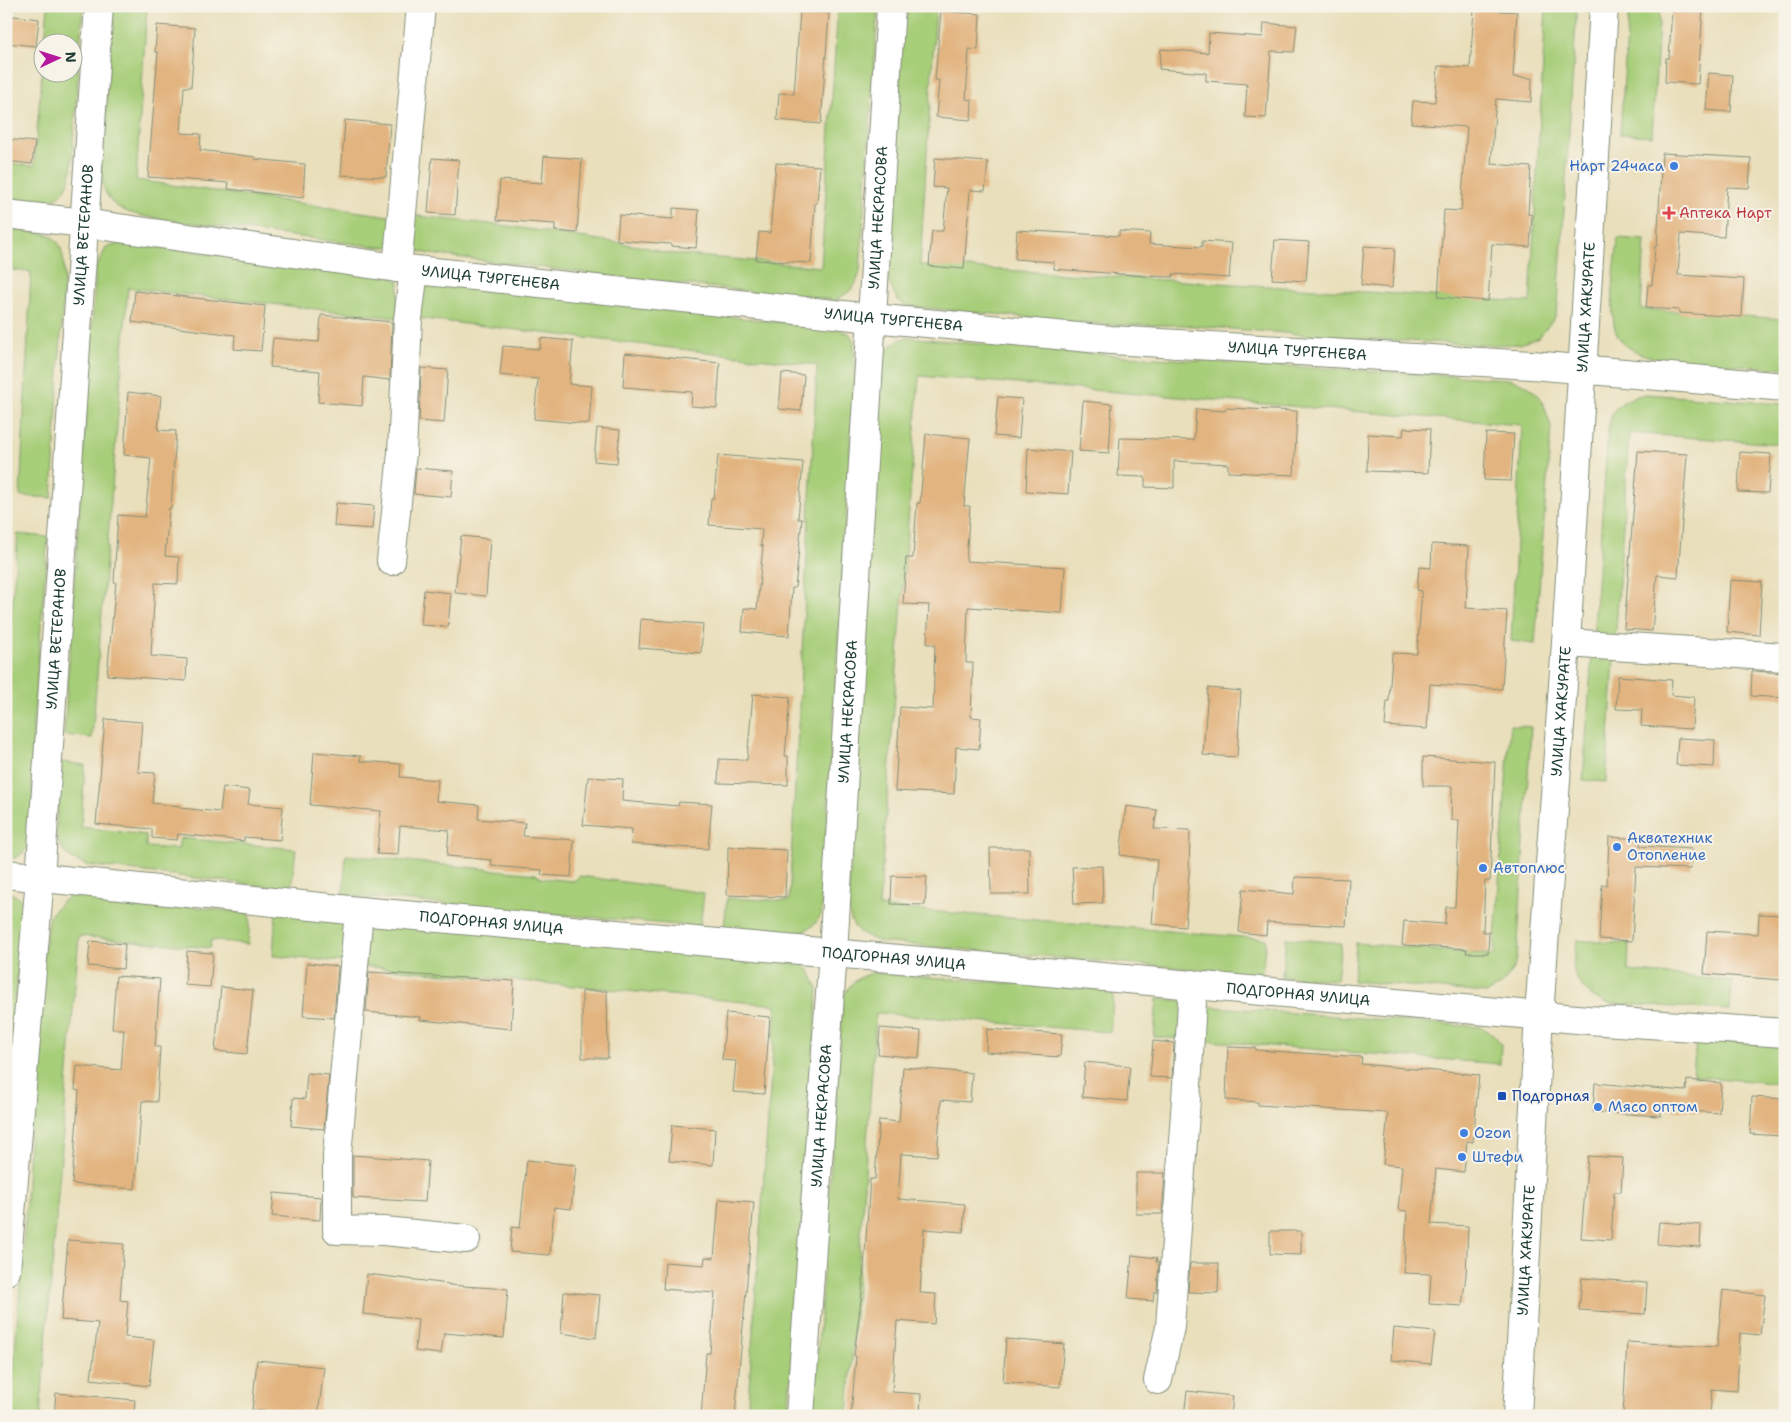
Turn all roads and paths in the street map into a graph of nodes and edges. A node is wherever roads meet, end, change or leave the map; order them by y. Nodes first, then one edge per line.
1 (99, 6) edge
2 (421, 6) edge
3 (891, 6) edge
4 (1604, 6) edge
5 (6, 214) edge
6 (84, 223) junction
7 (406, 269) junction
8 (872, 318) junction
9 (1583, 370) junction
10 (1785, 388) edge
11 (391, 561) dead end
12 (1566, 643) junction
13 (1785, 657) edge
14 (6, 874) edge
15 (40, 878) junction
16 (359, 911) junction
17 (833, 952) junction
18 (1193, 984) junction
19 (1539, 1015) junction
20 (1785, 1033) edge
21 (466, 1239) dead end
22 (6, 1271) edge
23 (1158, 1380) dead end
24 (800, 1416) edge
25 (1517, 1416) edge

1 - 6 street, УЛИЦА ВЕТЕРАНОВ
2 - 7 street
3 - 8 street, УЛИЦА НЕКРАСОВА
4 - 9 street, УЛИЦА ХАКУРАТЕ
5 - 6 street, УЛИЦА ТУРГЕНЕВА
6 - 7 street, УЛИЦА ТУРГЕНЕВА
6 - 15 street, УЛИЦА ВЕТЕРАНОВ
7 - 8 street, УЛИЦА ТУРГЕНЕВА
7 - 11 street
8 - 9 street, УЛИЦА ТУРГЕНЕВА
8 - 17 street, УЛИЦА НЕКРАСОВА
9 - 10 street, УЛИЦА ТУРГЕНЕВА
9 - 12 street, УЛИЦА ХАКУРАТЕ
12 - 13 street
12 - 19 street, УЛИЦА ХАКУРАТЕ
14 - 15 street, ПОДГОРНАЯ УЛИЦА
15 - 16 street, ПОДГОРНАЯ УЛИЦА
15 - 22 street, УЛИЦА ВЕТЕРАНОВ
16 - 17 street, ПОДГОРНАЯ УЛИЦА
16 - 21 street
17 - 18 street, ПОДГОРНАЯ УЛИЦА
17 - 24 street, УЛИЦА НЕКРАСОВА
18 - 19 street, ПОДГОРНАЯ УЛИЦА
18 - 23 street
19 - 20 street, ПОДГОРНАЯ УЛИЦА
19 - 25 street, УЛИЦА ХАКУРАТЕ

